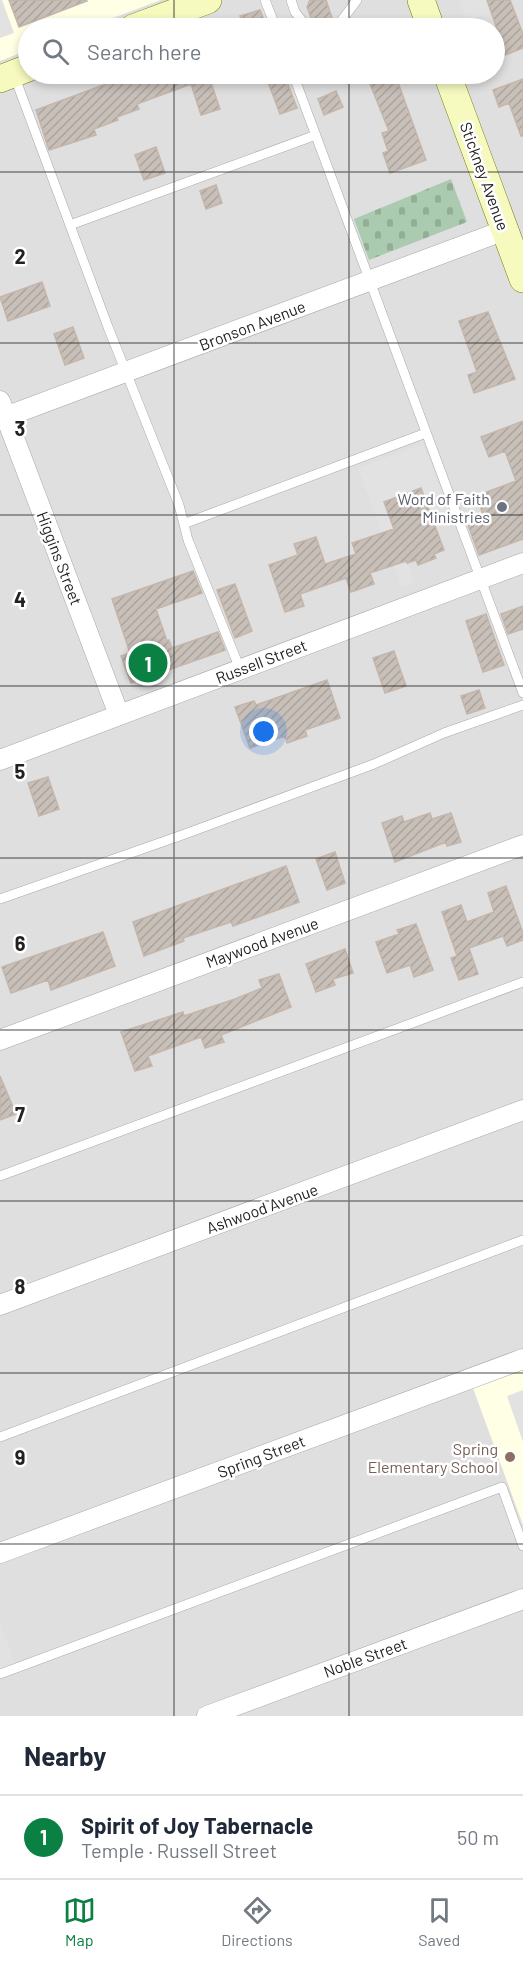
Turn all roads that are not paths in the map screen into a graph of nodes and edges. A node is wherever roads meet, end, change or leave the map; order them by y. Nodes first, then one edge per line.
1 (208, 0) edge
2 (265, 0) edge
3 (291, 0) edge
4 (357, 0) edge
5 (421, 0) edge
6 (160, 18) edge
7 (272, 18) edge
8 (300, 18) edge
9 (344, 18) edge
10 (427, 18) edge
11 (18, 84) edge
12 (297, 84) edge
13 (451, 84) edge
14 (316, 135) junction
15 (70, 225) junction
16 (505, 230) junction
17 (522, 275) edge
18 (370, 280) junction
19 (127, 371) junction
20 (2, 412) edge
21 (426, 433) junction
22 (186, 523) junction
23 (523, 563) edge
24 (480, 579) junction
25 (240, 669) junction
26 (523, 693) edge
27 (523, 705) edge
28 (119, 715) junction
29 (0, 760) edge
30 (523, 845) edge
31 (0, 899) edge
32 (523, 982) edge
33 (0, 1040) edge
34 (523, 1110) edge
35 (0, 1176) edge
36 (523, 1240) edge
37 (0, 1305) edge
38 (523, 1359) edge
39 (0, 1437) edge
40 (523, 1546) edge
41 (0, 1553) edge
42 (523, 1599) edge
43 (0, 1674) edge
44 (207, 1716) edge

1 - 6 street
2 - 7 lane
3 - 8 lane
4 - 9 lane
5 - 10 street
11 - 15 lane
12 - 14 lane
13 - 16 street, Stickney Avenue
14 - 15 lane
14 - 18 lane
15 - 19 lane
16 - 17 street, Stickney Avenue
16 - 18 street, Bronson Avenue
18 - 19 street, Bronson Avenue
18 - 21 lane
19 - 20 street, Bronson Avenue
19 - 22 lane
20 - 28 street, Higgins Street
21 - 22 lane
21 - 24 lane
22 - 25 lane
23 - 24 street, Russell Street
24 - 25 street, Russell Street
24 - 26 lane
25 - 28 street, Russell Street
27 - 31 lane
28 - 29 street, Russell Street
30 - 33 street, Maywood Avenue
32 - 35 lane
34 - 37 street, Ashwood Avenue
36 - 39 lane
38 - 41 street, Spring Street
40 - 43 lane
42 - 44 street, Noble Street

